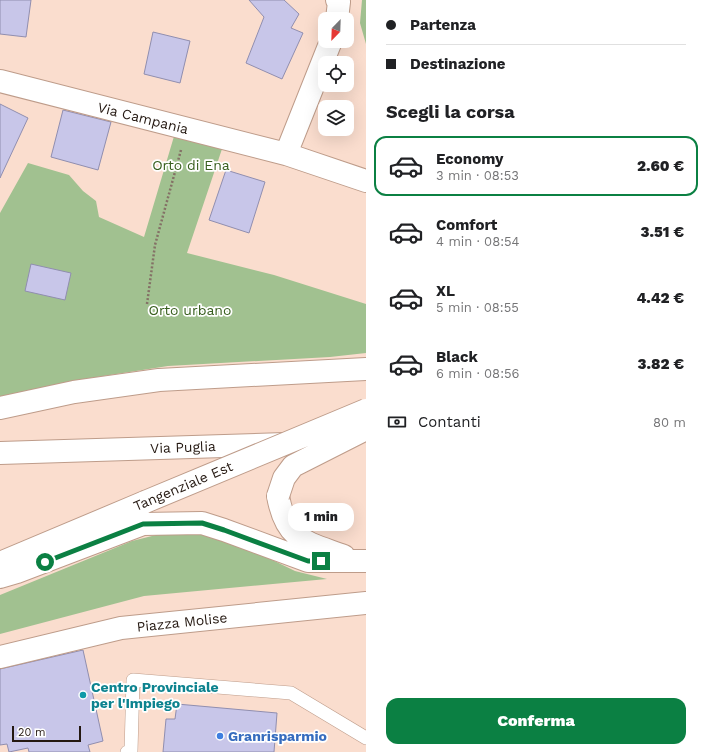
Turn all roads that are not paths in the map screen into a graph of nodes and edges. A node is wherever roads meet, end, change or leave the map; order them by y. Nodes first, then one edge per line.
1 (337, 0) edge
2 (337, 12) edge
3 (328, 48) edge
4 (0, 82) edge
5 (286, 154) junction
6 (366, 181) edge
7 (366, 369) edge
8 (0, 408) edge
9 (366, 410) edge
10 (366, 429) edge
11 (366, 441) edge
12 (0, 453) edge
13 (363, 561) edge
14 (0, 563) edge
15 (0, 577) edge
16 (366, 603) edge
17 (0, 657) edge
18 (366, 738) edge
19 (127, 752) edge

1 - 2 main road
3 - 5 main road
4 - 5 main road, Via Campania
5 - 6 main road, Via Campania
7 - 8 main road
9 - 14 main road, Tangenziale Est, bridge
10 - 13 main road, bridge
11 - 12 main road, Via Puglia
13 - 15 main road
16 - 17 main road, Piazza Molise
18 - 19 lane

